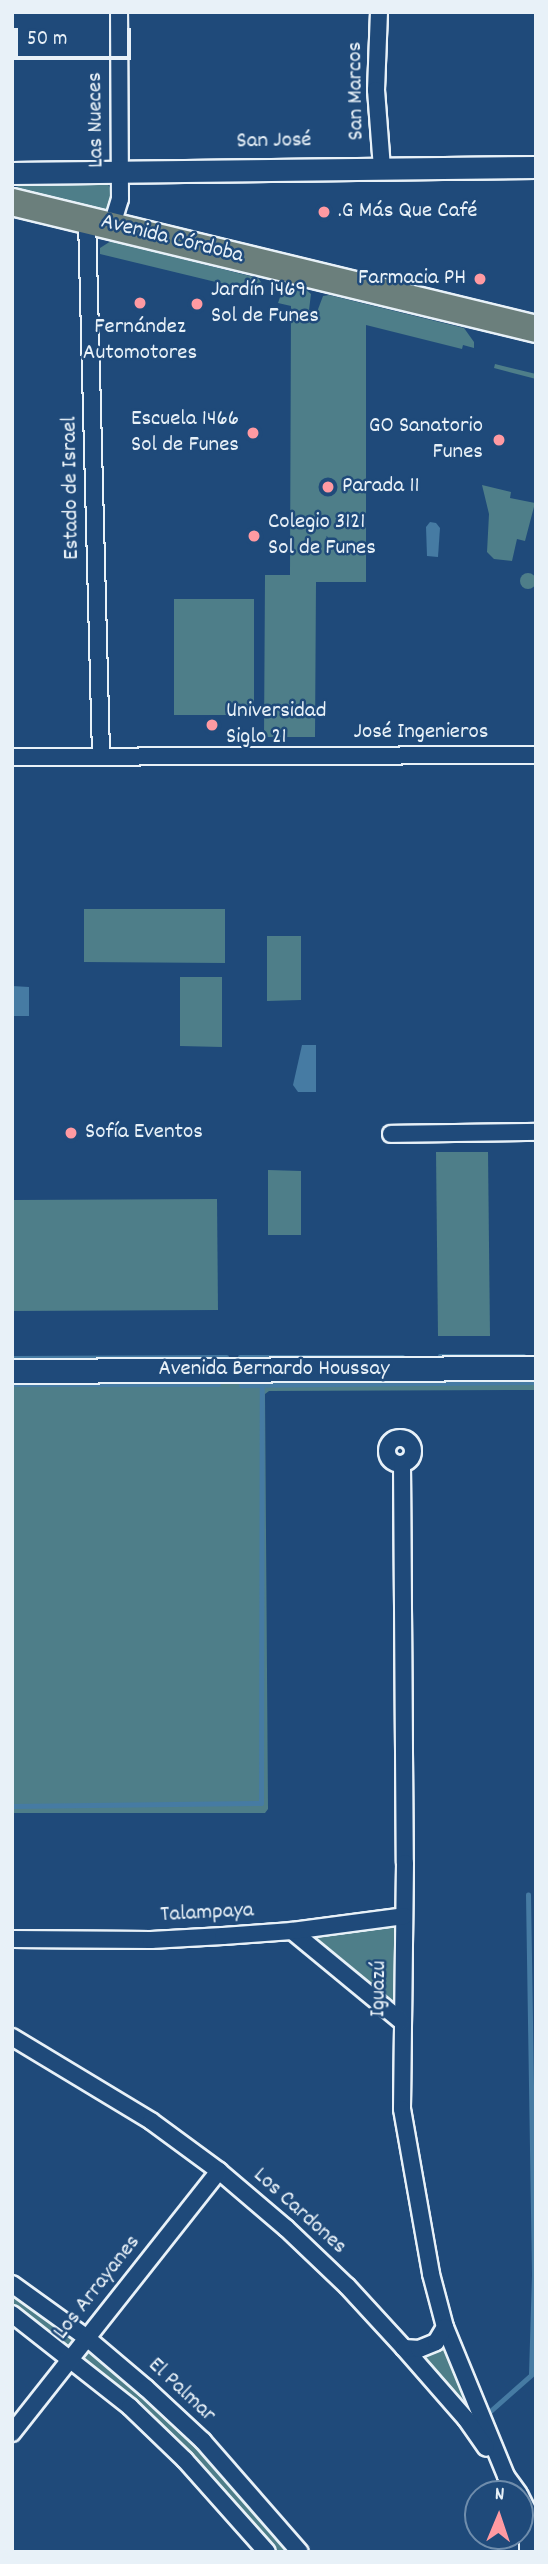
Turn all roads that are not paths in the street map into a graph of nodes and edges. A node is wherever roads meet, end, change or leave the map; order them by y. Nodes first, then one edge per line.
1 (118, 12) edge
2 (379, 12) edge
3 (536, 167) edge
4 (382, 168) junction
5 (120, 170) junction
6 (12, 173) edge
7 (12, 202) edge
8 (100, 222) junction
9 (536, 329) edge
10 (101, 755) junction
11 (536, 755) edge
12 (12, 757) edge
13 (536, 1132) edge
14 (391, 1134) dead end
15 (536, 1368) edge
16 (12, 1371) edge
17 (402, 1464) dead end
18 (404, 1916) junction
19 (292, 1931) junction
20 (12, 1939) edge
21 (401, 2021) junction
22 (12, 2037) edge
23 (219, 2171) junction
24 (12, 2284) edge
25 (12, 2314) edge
26 (445, 2327) junction
27 (87, 2338) junction
28 (404, 2348) junction
29 (71, 2358) junction
30 (12, 2433) edge
31 (506, 2476) junction
32 (509, 2480) edge
33 (267, 2552) edge
34 (300, 2552) edge

1 - 5 street, Las Nueces
2 - 4 street, San Marcos
3 - 4 street, San José
4 - 5 street, San José
5 - 6 street, San José
5 - 8 street, Las Nueces
7 - 8 main road, Avenida Córdoba
8 - 9 main road, Avenida Córdoba
8 - 10 street, Estado de Israel
10 - 11 street, José Ingenieros
10 - 12 street, José Ingenieros
13 - 14 street
15 - 16 main road, Avenida Bernardo Houssay
17 - 18 street, Iguazú
18 - 19 street, Talampaya
18 - 21 street, Iguazú
19 - 20 street, Talampaya
19 - 21 street
21 - 26 street, Iguazú
22 - 23 street, Los Cardones
23 - 27 street, Los Arrayanes
23 - 28 street, Los Cardones
24 - 27 street, El Palmar
25 - 29 street, El Palmar
26 - 28 street
26 - 31 street, Iguazú
27 - 29 street, Los Arrayanes
27 - 34 street, El Palmar
28 - 31 street, Los Cardones
29 - 30 street, Los Arrayanes
29 - 33 street, El Palmar
31 - 32 street, Iguazú

